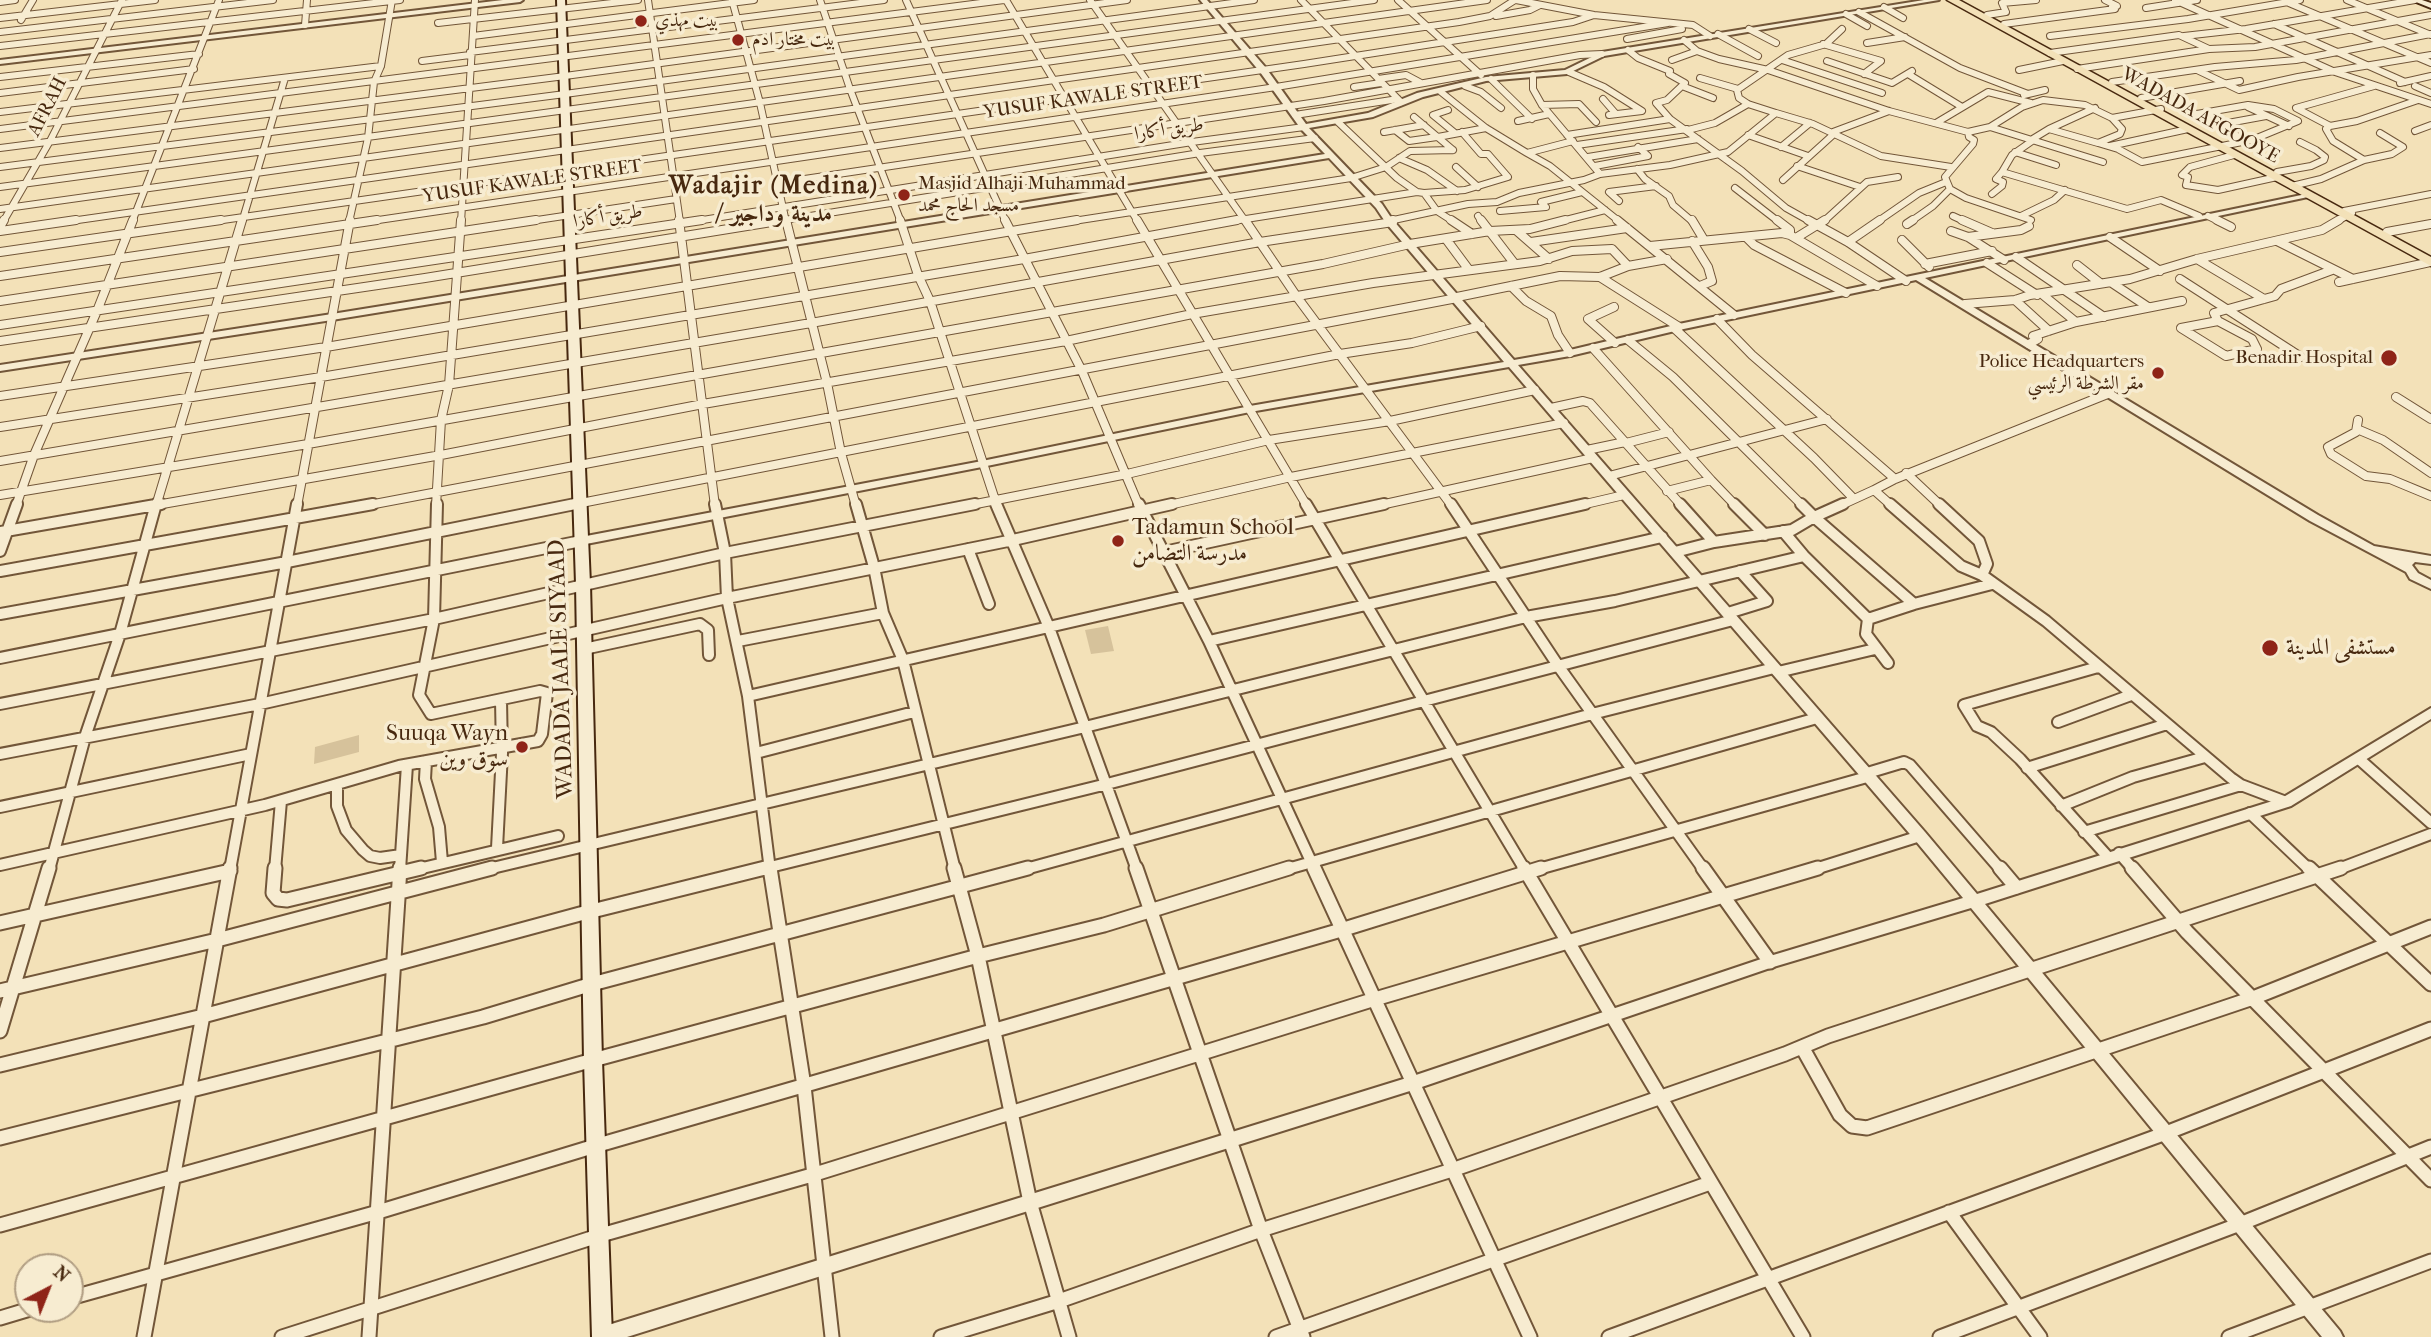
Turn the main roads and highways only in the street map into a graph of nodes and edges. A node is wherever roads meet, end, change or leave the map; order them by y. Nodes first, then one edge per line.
1 (1952, 0) edge
2 (1961, 0) edge
3 (561, 5) edge
4 (2052, 52) junction
5 (2081, 68) junction
6 (2158, 111) junction
7 (2223, 146) junction
8 (2277, 175) junction
9 (2295, 185) junction
10 (2347, 213) junction
11 (2431, 256) edge
12 (2431, 262) edge
13 (601, 1337) edge

1 - 4 highway, WADADA AFGOOYE
2 - 4 highway, WADADA AFGOOYE
3 - 13 main road, WADADA JAALE SIYAAD
4 - 5 highway, WADADA AFGOOYE
4 - 5 highway, WADADA AFGOOYE
5 - 6 highway, WADADA AFGOOYE
5 - 6 highway, WADADA AFGOOYE
6 - 7 highway, WADADA AFGOOYE
6 - 7 highway, WADADA AFGOOYE
7 - 8 highway, WADADA AFGOOYE
7 - 8 highway, WADADA AFGOOYE
8 - 9 highway, WADADA AFGOOYE
9 - 10 highway, WADADA AFGOOYE
9 - 10 highway, WADADA AFGOOYE
10 - 11 highway, WADADA AFGOOYE
10 - 12 highway, WADADA AFGOOYE

